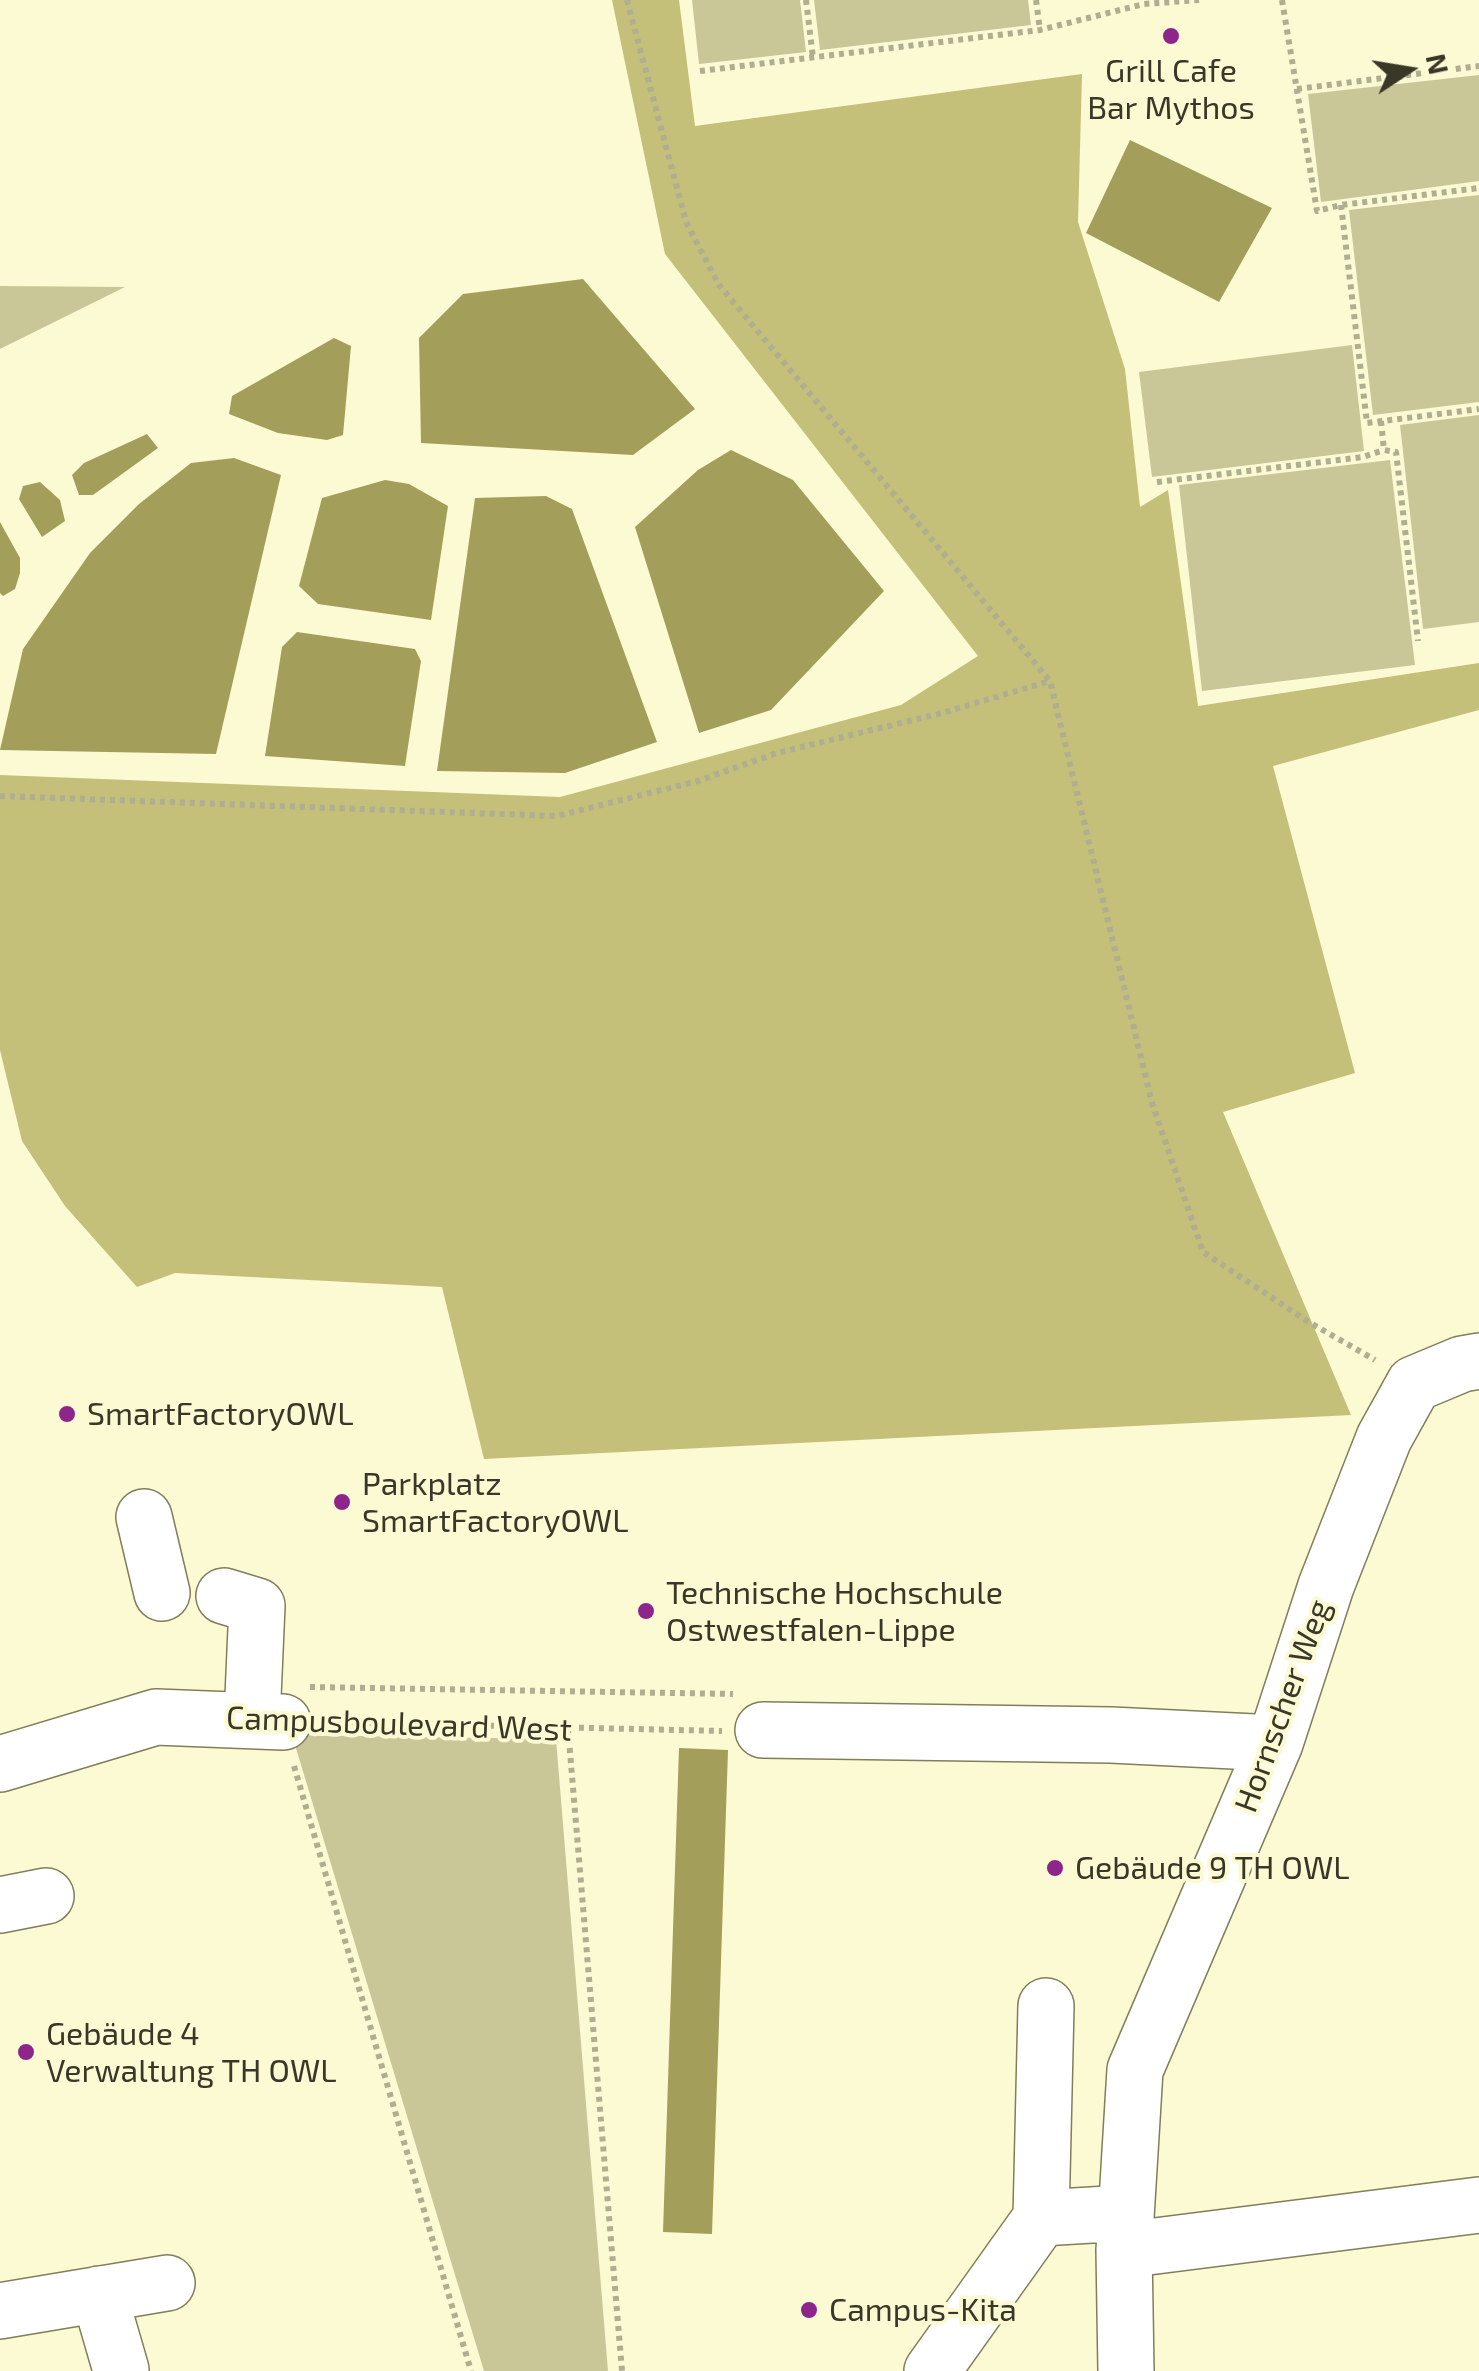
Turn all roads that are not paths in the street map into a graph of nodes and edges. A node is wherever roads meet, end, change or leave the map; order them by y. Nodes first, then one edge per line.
1 (1479, 1361) edge
2 (144, 1516) dead end
3 (162, 1593) dead end
4 (252, 1604) dead end
5 (756, 1712) road end
6 (1274, 1743) junction
7 (0, 1764) edge
8 (1046, 2006) dead end
9 (1479, 2205) edge
10 (1040, 2218) junction
11 (1124, 2232) junction
12 (168, 2283) dead end
13 (99, 2294) junction
14 (0, 2311) edge
15 (121, 2370) edge
16 (932, 2371) edge
17 (1126, 2371) edge

1 - 6 street, Hornscher Weg
2 - 3 street
4 - 7 street, Campusboulevard West
5 - 6 street
6 - 11 street, Hornscher Weg
8 - 10 street
9 - 11 street
10 - 11 street
10 - 16 street
11 - 17 street, Hornscher Weg
12 - 13 street
13 - 14 street
13 - 15 street

